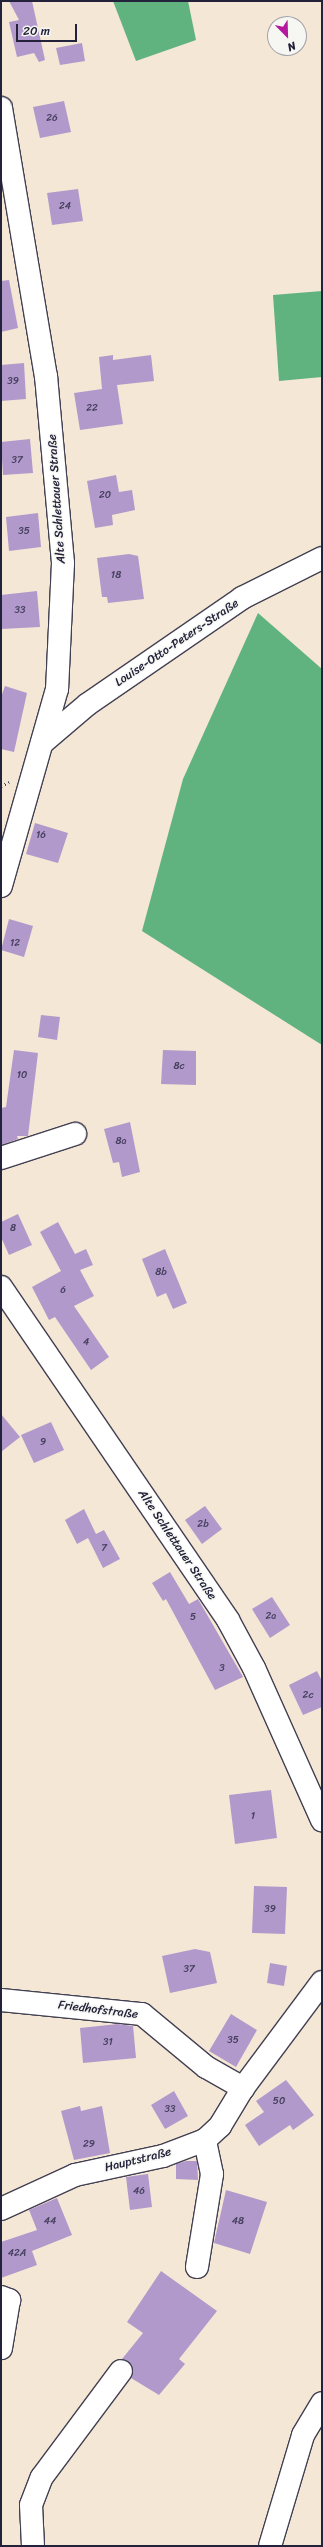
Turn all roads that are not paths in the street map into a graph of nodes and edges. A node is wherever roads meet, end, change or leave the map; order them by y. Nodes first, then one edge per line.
1 (1, 108) edge
2 (322, 558) edge
3 (56, 689) junction
4 (88, 704) junction
5 (42, 742) junction
6 (1, 886) edge
7 (75, 1134) dead end
8 (1, 1158) edge
9 (1, 1287) edge
10 (322, 1820) edge
11 (322, 1982) edge
12 (1, 2000) edge
13 (243, 2088) junction
14 (205, 2140) junction
15 (1, 2209) edge
16 (197, 2267) dead end
17 (1, 2297) edge
18 (1, 2348) edge
19 (121, 2371) dead end
20 (322, 2403) edge
21 (33, 2546) edge
22 (270, 2546) edge

1 - 3 street, Alte Schlettauer Straße
2 - 4 street, Louise-Otto-Peters-Straße
3 - 4 street
3 - 5 street, Alte Schlettauer Straße
4 - 5 street, Louise-Otto-Peters-Straße
5 - 6 street, Alte Schlettauer Straße
7 - 8 street
9 - 10 street, Alte Schlettauer Straße
11 - 13 street, Hauptstraße
12 - 13 street, Friedhofstraße
13 - 14 street, Hauptstraße
14 - 15 street, Hauptstraße
14 - 16 street
17 - 18 street
19 - 21 street
20 - 22 street

